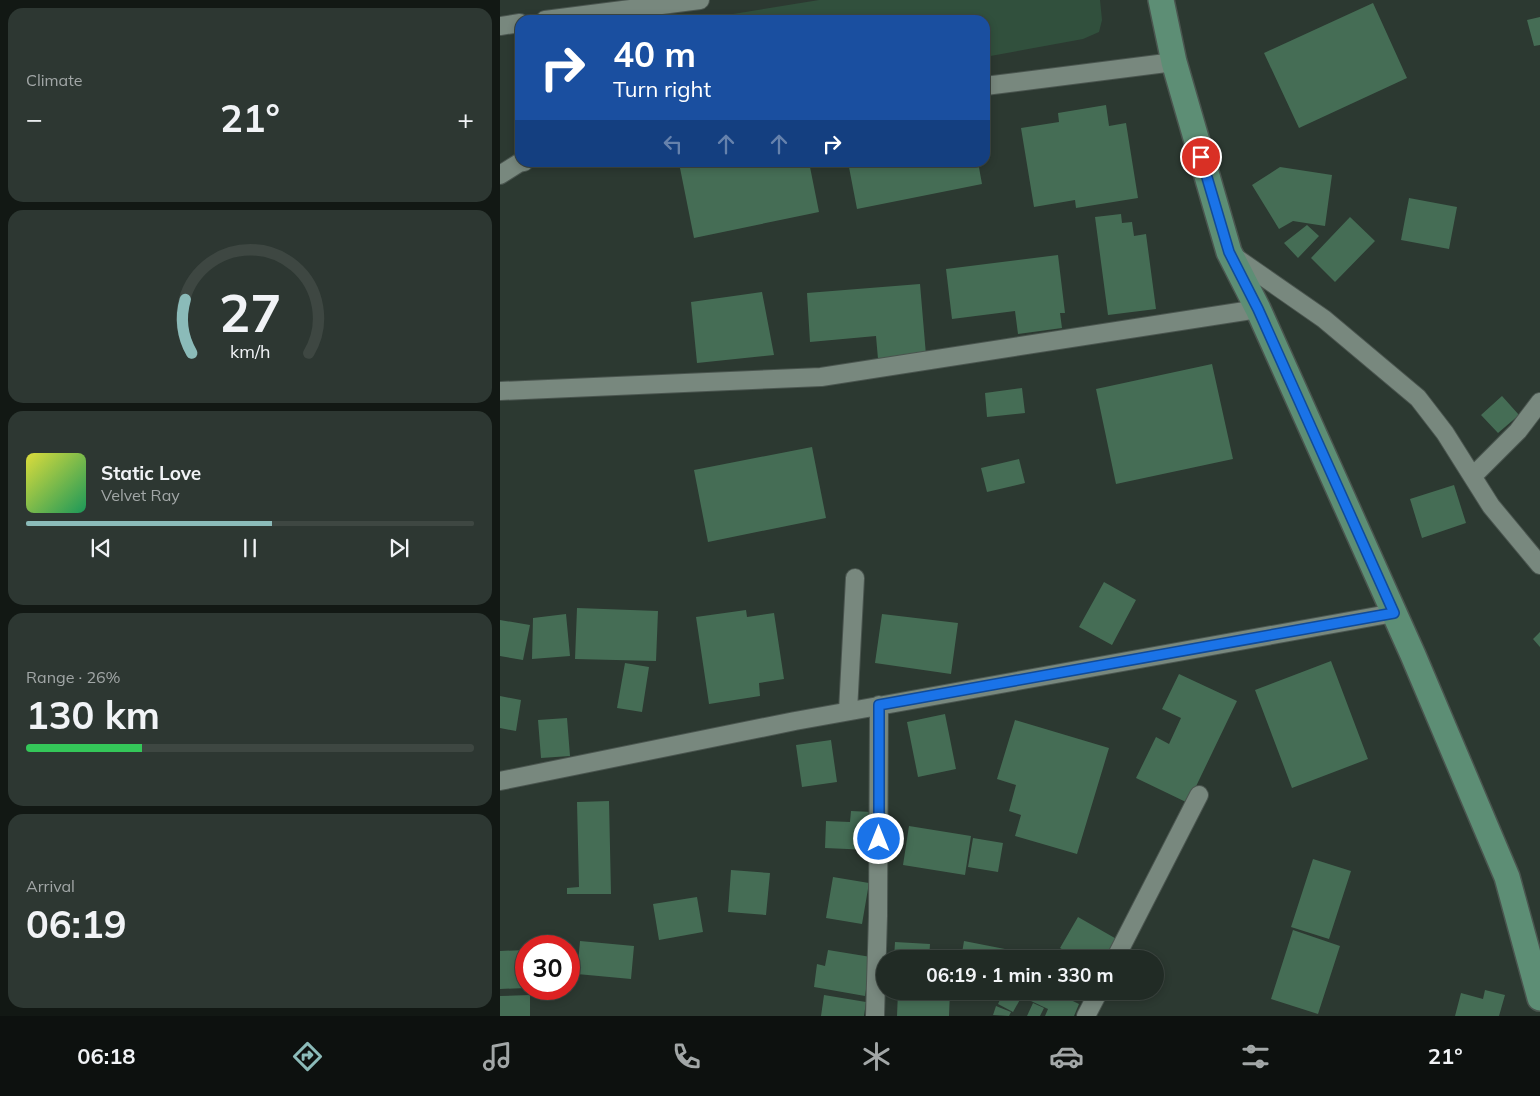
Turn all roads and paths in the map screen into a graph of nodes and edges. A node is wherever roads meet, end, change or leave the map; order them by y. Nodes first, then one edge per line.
1 (700, 0) edge
2 (1161, 0) edge
3 (584, 15) edge
4 (515, 24) edge
5 (500, 26) edge
6 (1174, 62) junction
7 (990, 85) edge
8 (515, 166) edge
9 (500, 175) edge
10 (1229, 252) junction
11 (1258, 309) junction
12 (500, 390) edge
13 (1540, 402) edge
14 (1473, 476) junction
15 (1540, 565) edge
16 (855, 578) dead end
17 (1394, 613) junction
18 (879, 705) junction
19 (848, 711) junction
20 (500, 781) edge
21 (1199, 795) dead end
22 (1120, 950) edge
23 (1540, 998) edge
24 (1094, 1000) edge
25 (875, 1016) edge
26 (1086, 1016) edge

1 - 3 street
2 - 6 main road
4 - 5 street
6 - 7 street
6 - 10 main road
8 - 9 street
10 - 11 main road
10 - 14 street
11 - 12 street
11 - 17 main road
13 - 14 street
14 - 15 street
16 - 19 street
17 - 18 street
17 - 23 main road
18 - 19 street
18 - 25 street
19 - 20 street
21 - 22 street
24 - 26 street

